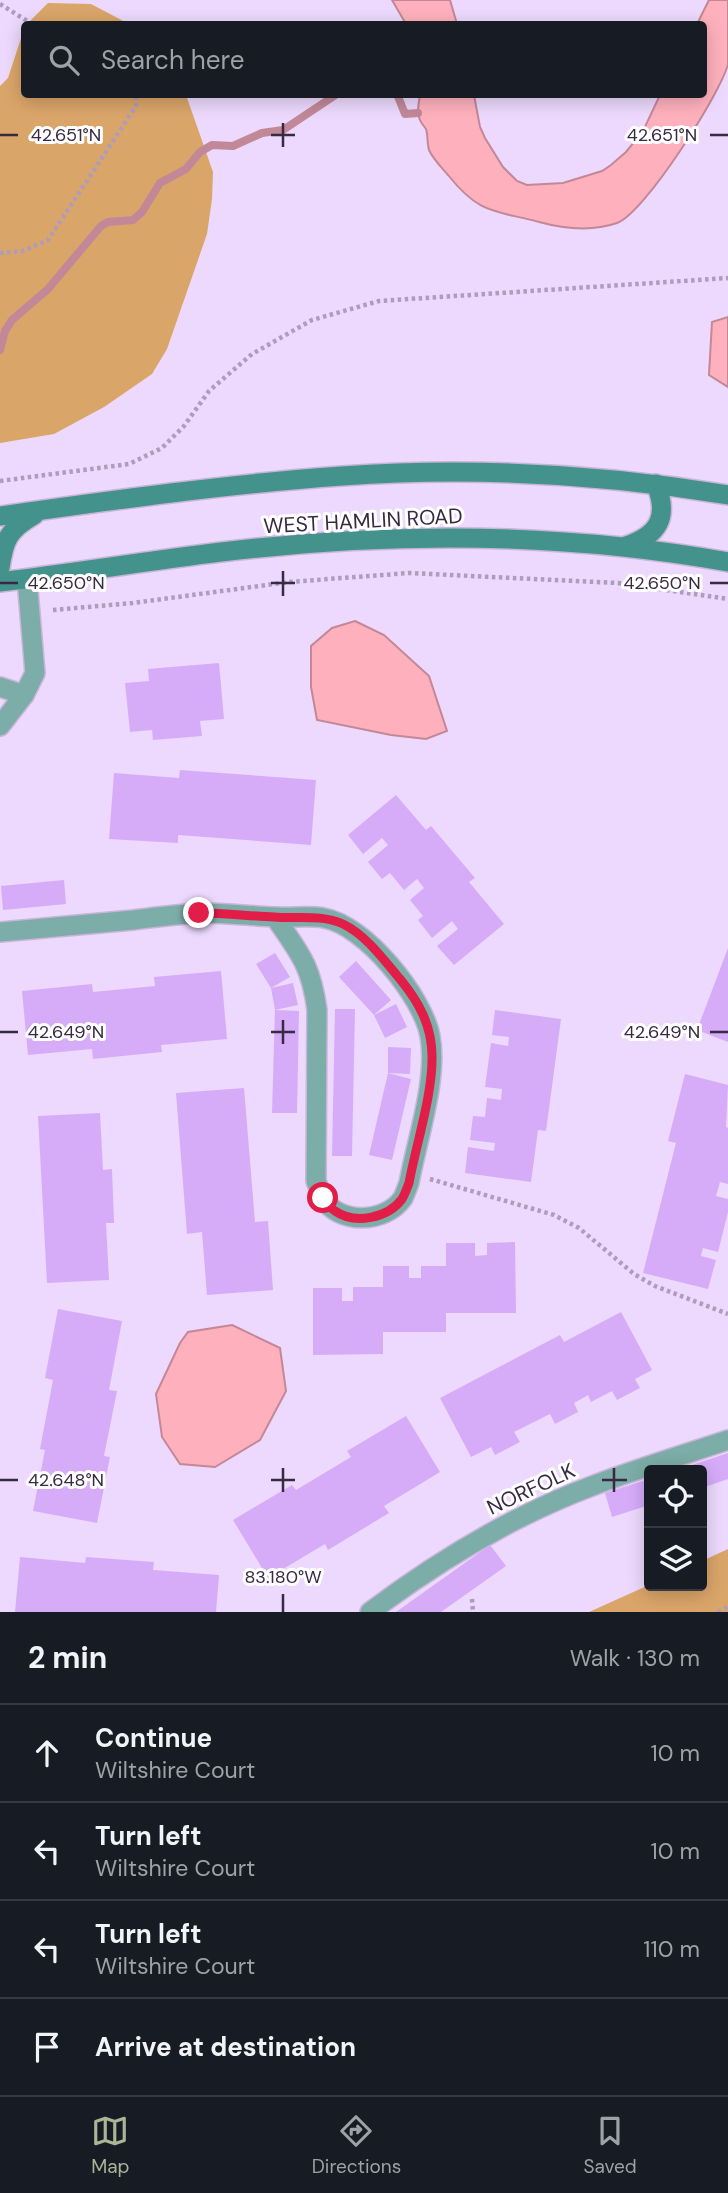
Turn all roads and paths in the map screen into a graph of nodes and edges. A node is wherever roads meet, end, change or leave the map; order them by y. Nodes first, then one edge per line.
1 (0, 4) edge
2 (27, 21) edge
3 (136, 98) edge
4 (0, 253) edge
5 (728, 278) edge
6 (0, 481) edge
7 (656, 484) junction
8 (728, 495) edge
9 (41, 511) junction
10 (0, 516) edge
11 (622, 547) junction
12 (728, 562) edge
13 (0, 568) edge
14 (27, 579) junction
15 (0, 582) edge
16 (728, 598) edge
17 (30, 614) junction
18 (0, 687) edge
19 (24, 695) junction
20 (0, 726) edge
21 (275, 918) junction
22 (0, 932) edge
23 (410, 1175) junction
24 (728, 1314) edge
25 (728, 1440) edge
26 (472, 1599) dead end
27 (728, 1607) edge
28 (370, 1612) edge
29 (473, 1612) edge
30 (718, 1612) edge

1 - 2 path
3 - 4 path
5 - 6 path
7 - 8 main road, WEST HAMLIN ROAD
7 - 9 main road, WEST HAMLIN ROAD
7 - 11 main road
9 - 10 main road, WEST HAMLIN ROAD
9 - 13 main road
11 - 12 main road, WEST HAMLIN ROAD
11 - 14 main road, WEST HAMLIN ROAD
14 - 15 main road, WEST HAMLIN ROAD
14 - 17 street
16 - 17 path
17 - 19 street
18 - 19 street
19 - 20 street
21 - 22 street
21 - 23 street
21 - 23 street
23 - 24 path
25 - 28 street, NORFOLK
26 - 29 path
27 - 30 path

